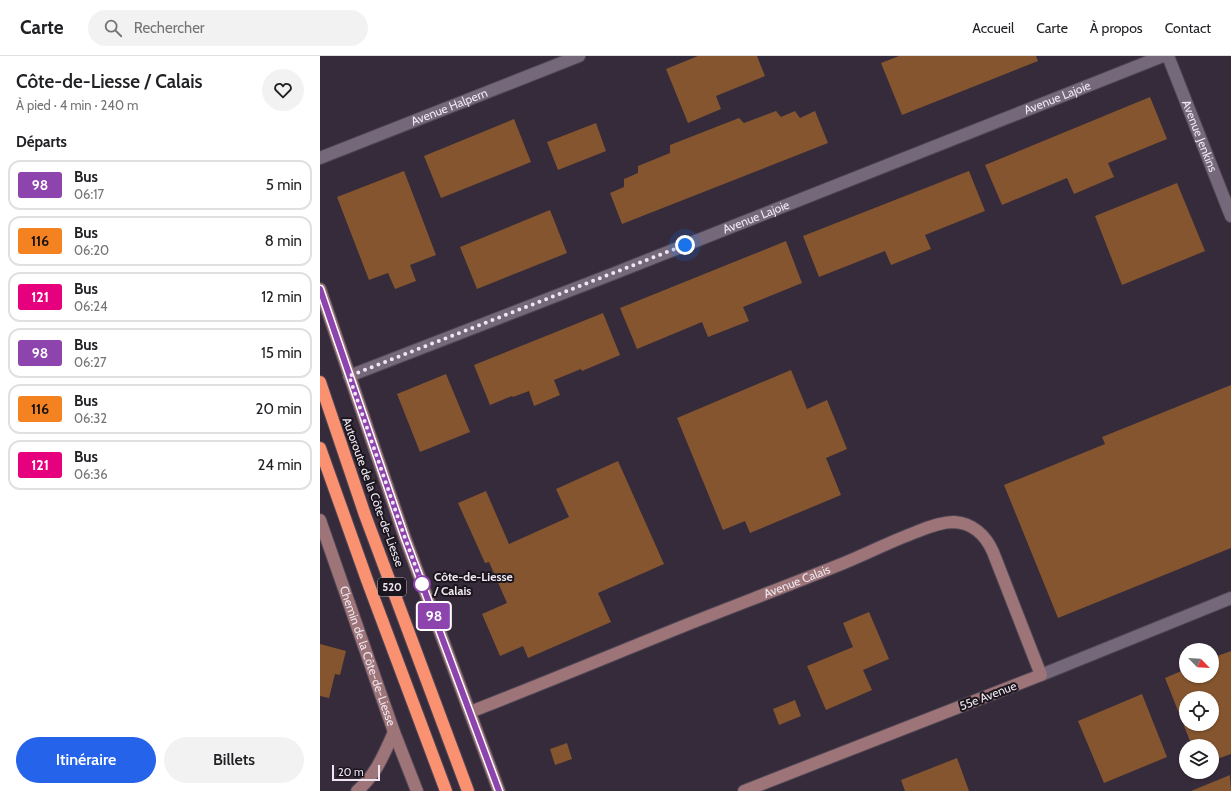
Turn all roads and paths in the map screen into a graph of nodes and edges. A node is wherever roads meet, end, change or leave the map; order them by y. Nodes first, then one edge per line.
1 (579, 56) edge
2 (1163, 56) edge
3 (1168, 56) edge
4 (320, 158) edge
5 (1231, 216) edge
6 (320, 289) edge
7 (349, 376) junction
8 (320, 382) edge
9 (320, 448) edge
10 (320, 520) edge
11 (1231, 598) edge
12 (1041, 675) junction
13 (470, 712) junction
14 (394, 732) junction
15 (357, 791) edge
16 (417, 791) edge
17 (446, 791) edge
18 (468, 791) edge
19 (499, 791) edge
20 (744, 791) edge

1 - 4 street, Avenue Halpern
2 - 7 street, Avenue Lajoie
3 - 5 street, Avenue Jenkins
6 - 7 street
7 - 13 street
8 - 18 highway, Autoroute de la Côte-de-Liesse / 520
9 - 17 highway, 520
10 - 14 street, Chemin de la Côte-de-Liesse
11 - 12 street, 55e Avenue
12 - 13 street, Avenue Calais
12 - 20 street, 55e Avenue
13 - 19 street
14 - 15 street
14 - 16 street, Chemin de la Côte-de-Liesse

